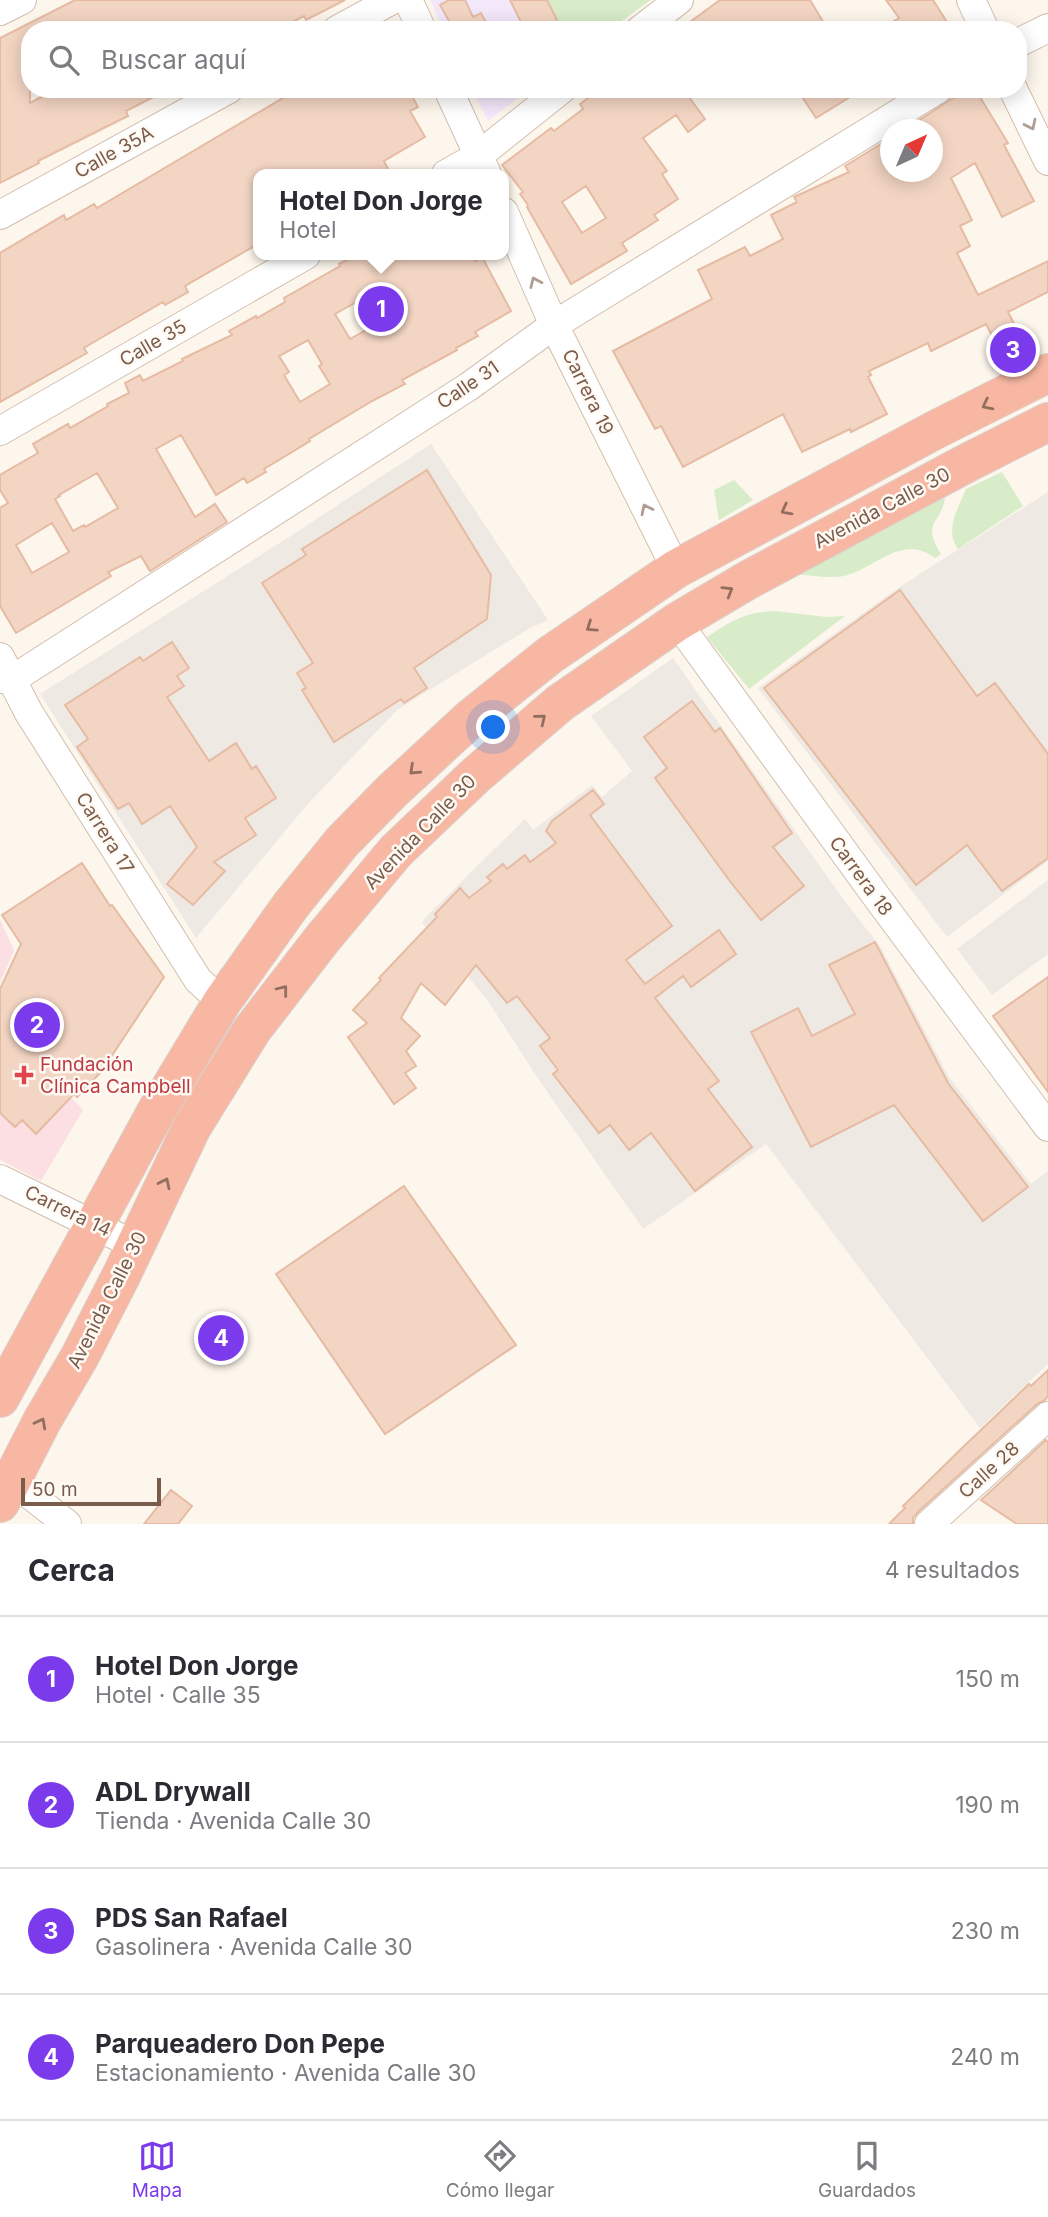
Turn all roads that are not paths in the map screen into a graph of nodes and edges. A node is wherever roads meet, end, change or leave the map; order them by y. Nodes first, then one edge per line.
1 (22, 0) edge
2 (392, 0) edge
3 (408, 0) edge
4 (679, 0) edge
5 (971, 0) edge
6 (0, 11) edge
7 (354, 21) edge
8 (418, 21) edge
9 (652, 21) edge
10 (981, 21) edge
11 (1048, 28) edge
12 (1027, 38) edge
13 (213, 98) edge
14 (452, 98) edge
15 (553, 98) edge
16 (922, 98) edge
17 (1017, 98) edge
18 (1048, 161) edge
19 (482, 165) edge
20 (0, 215) edge
21 (509, 225) edge
22 (297, 260) edge
23 (554, 324) junction
24 (1048, 373) edge
25 (1048, 422) edge
26 (0, 431) edge
27 (676, 569) junction
28 (677, 622) junction
29 (4, 672) edge
30 (222, 1002) junction
31 (1048, 1128) edge
32 (0, 1179) edge
33 (95, 1224) junction
34 (135, 1245) junction
35 (0, 1398) edge
36 (1048, 1417) edge
37 (3, 1488) edge
38 (67, 1524) edge
39 (929, 1524) edge

1 - 6 street
2 - 7 street
3 - 8 street
4 - 9 street
5 - 10 street
11 - 12 street
13 - 20 street, Calle 35A
14 - 19 street
15 - 19 street
16 - 23 street, Calle 31
17 -> 18 street
23 -> 21 street, Carrera 19
22 - 26 street, Calle 35
27 -> 23 street, Carrera 19
23 - 29 street, Calle 31
24 -> 27 highway
28 -> 25 highway, Avenida Calle 30
27 -> 30 highway
28 - 31 street, Carrera 18
34 -> 28 highway, Avenida Calle 30
29 - 30 street, Carrera 17
30 - 33 highway
32 - 33 street, Carrera 14
33 - 34 street, Carrera 14
33 - 35 highway
37 -> 34 highway, Avenida Calle 30
36 - 39 street, Calle 28
37 - 38 street

